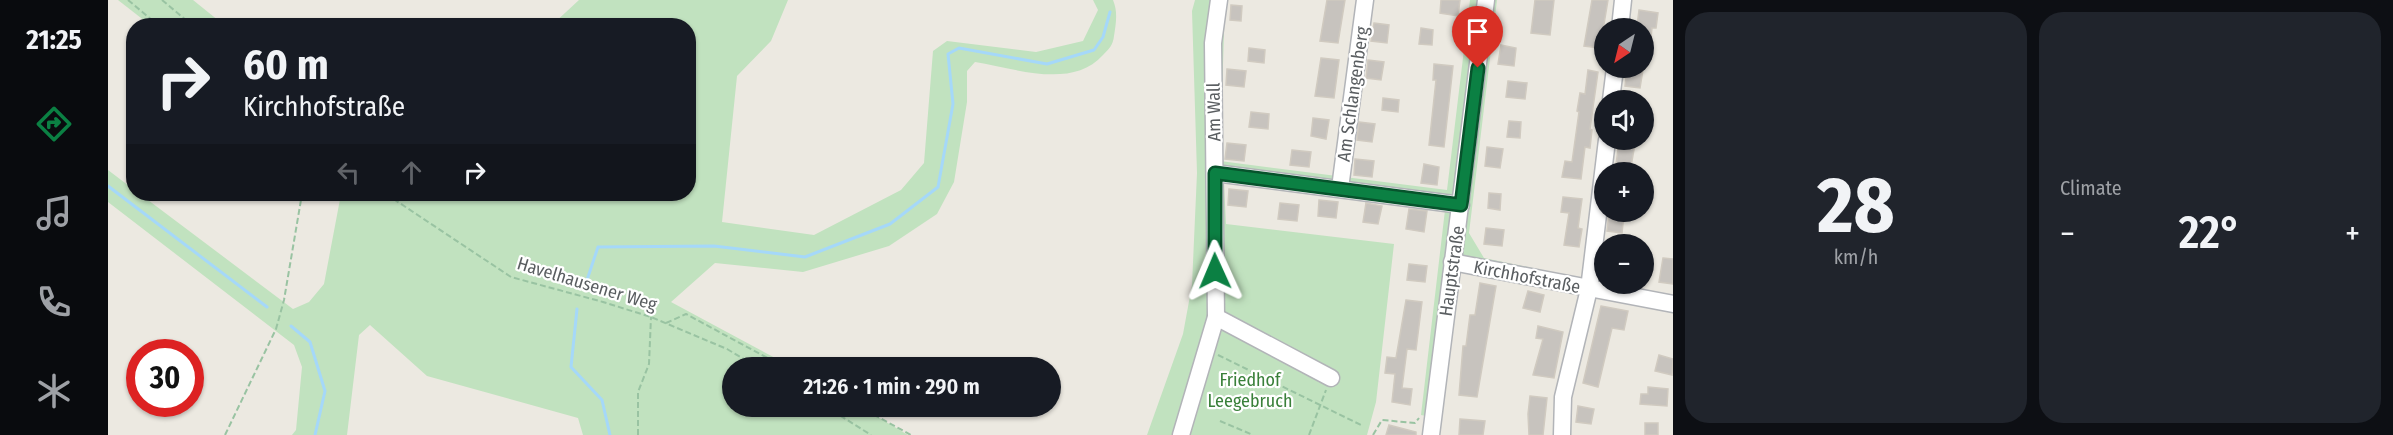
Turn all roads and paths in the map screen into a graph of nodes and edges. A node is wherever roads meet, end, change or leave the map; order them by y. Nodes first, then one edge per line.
1 (128, 0) edge
2 (162, 0) edge
3 (1219, 0) edge
4 (1365, 0) edge
5 (1486, 0) edge
6 (1623, 0) edge
7 (149, 18) edge
8 (183, 18) edge
9 (1621, 18) edge
10 (1606, 150) edge
11 (1215, 173) junction
12 (1340, 188) junction
13 (301, 201) edge
14 (397, 201) edge
15 (1461, 205) junction
16 (1452, 262) junction
17 (1589, 289) junction
18 (1673, 304) edge
19 (651, 317) junction
20 (1216, 317) junction
21 (666, 323) junction
22 (1218, 355) dead end
23 (740, 357) edge
24 (766, 357) edge
25 (1330, 378) joint
26 (1436, 401) junction
27 (1320, 405) junction
28 (842, 417) edge
29 (878, 417) edge
30 (1220, 421) dead end
31 (1361, 425) dead end
32 (225, 435) edge
33 (638, 435) edge
34 (871, 435) edge
35 (911, 435) edge
36 (1181, 435) edge
37 (1253, 435) edge
38 (1309, 435) edge
39 (1373, 435) edge
40 (1431, 435) edge
41 (1562, 435) edge

1 - 7 path
2 - 8 path
3 - 11 street, Am Wall
4 - 12 street, Am Schlangenberg
5 - 15 street, Hauptstraße
6 - 9 street
10 - 17 street
11 - 12 street
11 - 20 street, Am Wall
12 - 15 street
13 - 32 path
14 - 19 path, Havelhausener Weg
15 - 16 street, Hauptstraße
16 - 17 street, Kirchhofstraße
16 - 26 street, Hauptstraße
17 - 18 street, Kirchhofstraße
17 - 41 street
19 - 21 path, Havelhausener Weg
19 - 33 path
20 - 25 street
20 - 36 street, Am Wall
21 - 23 path, Havelhausener Weg
21 - 24 path
22 - 27 path
25 - 27 path
26 - 39 path
26 - 40 street, Hauptstraße
27 - 31 path
27 - 38 path
28 - 34 path
29 - 35 path
30 - 37 path

